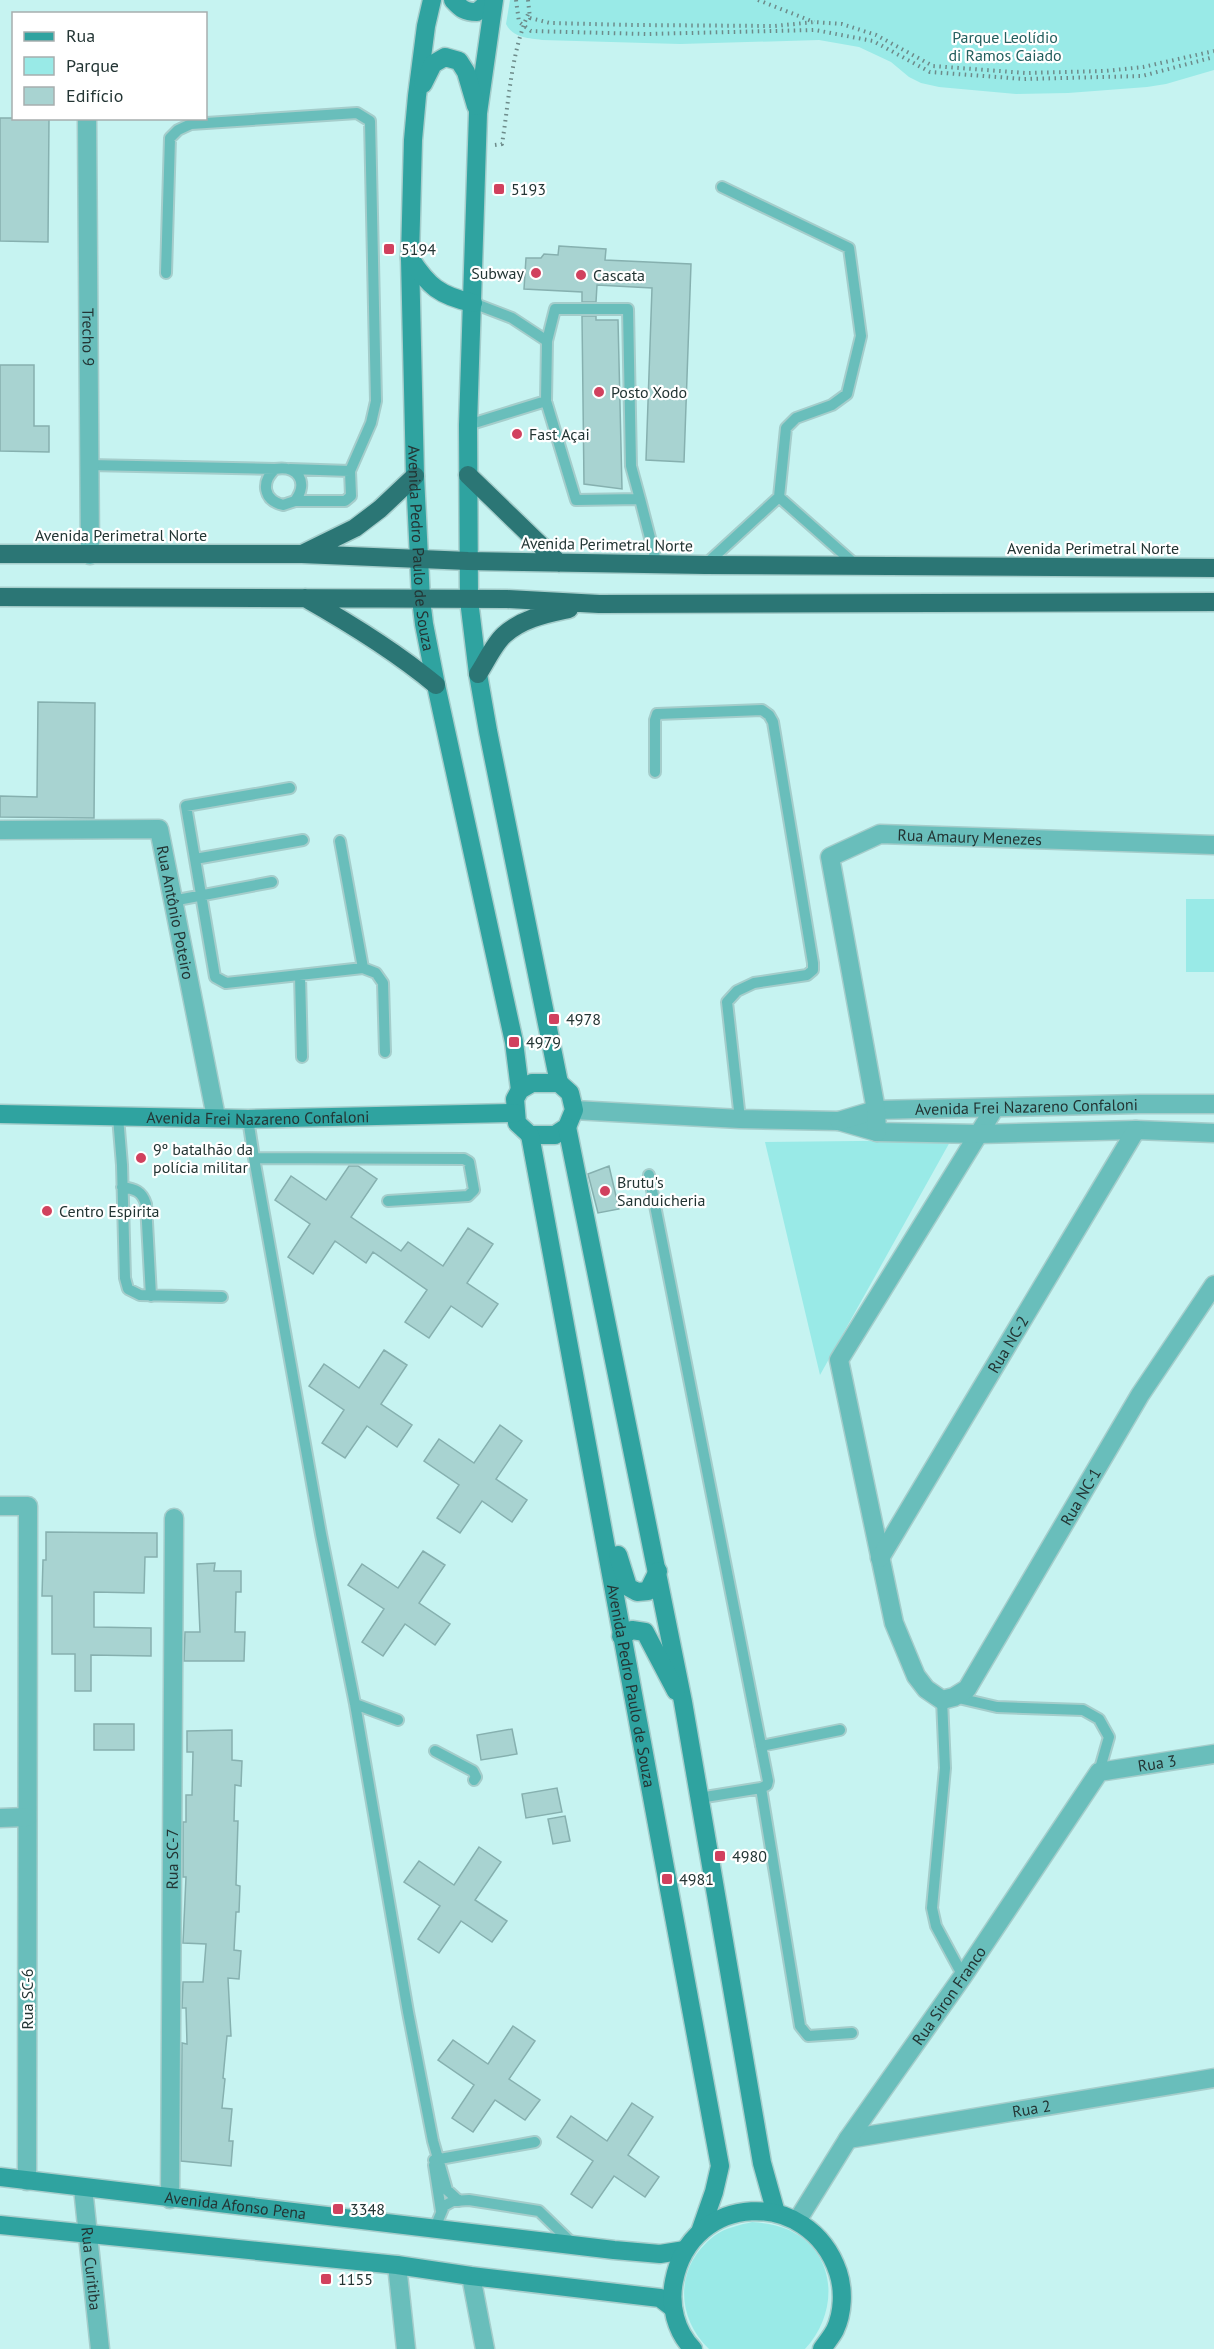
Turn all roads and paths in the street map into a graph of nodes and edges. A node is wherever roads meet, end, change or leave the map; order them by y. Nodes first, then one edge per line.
1 (432, 0) edge
2 (453, 0) edge
3 (493, 0) edge
4 (516, 0) edge
5 (528, 0) edge
6 (758, 0) edge
7 (529, 11) junction
8 (814, 22) junction
9 (523, 25) junction
10 (1214, 51) edge
11 (1214, 57) edge
12 (417, 96) junction
13 (478, 113) junction
14 (87, 120) edge
15 (477, 149) junction
16 (722, 187) dead end
17 (410, 258) junction
18 (166, 273) dead end
19 (473, 303) junction
20 (547, 340) junction
21 (546, 401) junction
22 (468, 425) junction
23 (89, 465) junction
24 (275, 469) junction
25 (290, 469) junction
26 (350, 471) junction
27 (468, 475) junction
28 (415, 476) junction
29 (779, 497) junction
30 (640, 499) junction
31 (296, 501) junction
32 (0, 554) edge
33 (302, 554) junction
34 (90, 555) junction
35 (418, 559) junction
36 (468, 561) junction
37 (559, 563) junction
38 (657, 565) junction
39 (705, 565) junction
40 (857, 566) junction
41 (1214, 568) edge
42 (0, 597) edge
43 (303, 597) junction
44 (421, 599) junction
45 (469, 600) junction
46 (1214, 602) edge
47 (599, 604) junction
48 (478, 674) junction
49 (436, 685) junction
50 (655, 772) dead end
51 (290, 788) dead end
52 (0, 830) edge
53 (303, 840) dead end
54 (340, 842) dead end
55 (1214, 845) edge
56 (195, 859) junction
57 (272, 882) dead end
58 (201, 895) junction
59 (172, 901) junction
60 (363, 968) junction
61 (300, 975) junction
62 (385, 1052) dead end
63 (302, 1057) dead end
64 (559, 1083) junction
65 (520, 1089) junction
66 (1214, 1104) edge
67 (994, 1109) junction
68 (876, 1110) junction
69 (515, 1113) junction
70 (0, 1114) edge
71 (118, 1117) junction
72 (216, 1117) junction
73 (248, 1119) junction
74 (571, 1119) junction
75 (740, 1119) junction
76 (839, 1121) junction
77 (1136, 1130) junction
78 (877, 1132) junction
79 (1214, 1133) edge
80 (979, 1134) junction
81 (530, 1135) junction
82 (254, 1158) junction
83 (649, 1175) dead end
84 (122, 1187) junction
85 (388, 1201) dead end
86 (1214, 1285) edge
87 (150, 1296) junction
88 (222, 1297) dead end
89 (0, 1506) edge
90 (174, 1518) dead end
91 (606, 1543) junction
92 (880, 1558) junction
93 (658, 1571) junction
94 (621, 1636) junction
95 (948, 1699) junction
96 (683, 1702) junction
97 (355, 1704) junction
98 (399, 1720) dead end
99 (840, 1730) dead end
100 (761, 1746) junction
101 (435, 1750) dead end
102 (1214, 1754) edge
103 (1099, 1772) junction
104 (474, 1780) dead end
105 (761, 1788) junction
106 (699, 1798) junction
107 (27, 1817) junction
108 (0, 1818) edge
109 (963, 1976) junction
110 (852, 2033) dead end
111 (1214, 2078) edge
112 (848, 2139) junction
113 (535, 2142) dead end
114 (436, 2160) junction
115 (0, 2178) edge
116 (27, 2181) junction
117 (83, 2188) junction
118 (170, 2199) junction
119 (459, 2201) junction
120 (441, 2211) junction
121 (776, 2213) junction
122 (797, 2221) junction
123 (0, 2225) edge
124 (434, 2230) junction
125 (700, 2232) junction
126 (88, 2233) junction
127 (574, 2246) junction
128 (685, 2250) junction
129 (398, 2265) junction
130 (471, 2276) junction
131 (675, 2315) junction
132 (100, 2349) edge
133 (406, 2349) edge
134 (485, 2349) edge
135 (674, 2349) edge
136 (693, 2349) edge
137 (822, 2349) edge

1 - 12 main road, Avenida Pedro Paulo de Souza
2 - 3 main road
3 - 13 main road
4 - 9 path
5 - 7 path
6 - 8 path
7 - 8 path
7 - 9 path
8 - 10 path
9 - 11 path
9 - 15 path
12 - 13 main road
12 - 17 main road, Avenida Pedro Paulo de Souza
13 - 15 main road
14 - 23 street, Trecho 9
15 - 19 main road
16 - 29 lane
17 - 19 main road
17 - 28 main road, Avenida Pedro Paulo de Souza
18 - 26 lane
19 - 20 lane
19 - 22 main road
20 - 21 lane
20 - 30 lane
21 - 22 lane
21 - 30 lane
22 - 27 main road
23 - 24 lane
23 - 34 street, Trecho 9
24 - 25 lane
24 - 31 lane
25 - 26 lane
25 - 31 lane
26 - 31 lane
27 - 36 main road
27 - 37 highway
28 - 33 highway
28 - 35 main road, Avenida Pedro Paulo de Souza
29 - 39 lane
29 - 40 lane
30 - 38 lane
32 - 34 highway, Avenida Perimetral Norte
33 - 34 highway, Avenida Perimetral Norte
33 - 35 highway, Avenida Perimetral Norte
35 - 36 highway, Avenida Perimetral Norte
35 - 44 main road, Avenida Pedro Paulo de Souza
36 - 37 highway, Avenida Perimetral Norte
36 - 45 main road
37 - 38 highway, Avenida Perimetral Norte
38 - 39 highway, Avenida Perimetral Norte
39 - 40 highway, Avenida Perimetral Norte
40 - 41 highway, Avenida Perimetral Norte
42 - 43 highway
43 - 44 highway
43 - 49 highway
44 - 45 highway
44 - 49 main road, Avenida Pedro Paulo de Souza
45 - 47 highway
45 - 48 main road
46 - 47 highway
47 - 48 highway
48 - 64 main road
49 - 65 main road, Avenida Pedro Paulo de Souza
50 - 75 lane
51 - 56 lane
52 - 59 street, Rua Antônio Poteiro
53 - 56 lane
54 - 60 lane
55 - 68 street, Rua Amaury Menezes
56 - 58 lane
57 - 58 lane
58 - 59 lane
58 - 61 lane
59 - 72 street, Rua Antônio Poteiro
60 - 61 lane
60 - 62 lane
61 - 63 lane
64 - 65 main road
64 - 74 main road
65 - 69 main road
66 - 67 street, Avenida Frei Nazareno Confaloni
67 - 68 street, Avenida Frei Nazareno Confaloni
67 - 80 street
68 - 76 street, Avenida Frei Nazareno Confaloni
68 - 78 street, Rua Amaury Menezes
69 - 73 main road, Avenida Frei Nazareno Confaloni
69 - 81 main road
70 - 71 main road, Avenida Frei Nazareno Confaloni
71 - 72 main road, Avenida Frei Nazareno Confaloni
71 - 84 lane
72 - 73 main road, Avenida Frei Nazareno Confaloni
73 - 82 lane
74 - 75 street, Avenida Frei Nazareno Confaloni
74 - 81 main road
74 - 93 main road
75 - 76 street, Avenida Frei Nazareno Confaloni
76 - 78 street, Avenida Frei Nazareno Confaloni
77 - 79 street, Avenida Frei Nazareno Confaloni
77 - 80 street, Avenida Frei Nazareno Confaloni
77 - 92 street, Rua NC-2
78 - 80 street, Avenida Frei Nazareno Confaloni
80 - 92 street
81 - 91 main road, Avenida Pedro Paulo de Souza
82 - 85 lane
82 - 97 lane
83 - 100 lane
84 - 87 lane
84 - 87 lane
86 - 95 street, Rua NC-1
87 - 88 lane
89 - 107 street, Rua SC-6
90 - 118 street, Rua SC-7
91 - 93 main road
91 - 94 main road, Avenida Pedro Paulo de Souza
92 - 95 street
93 - 96 main road
94 - 96 main road
94 - 125 main road, Avenida Pedro Paulo de Souza
95 - 103 lane
95 - 109 lane
96 - 106 main road
97 - 98 lane
97 - 114 lane
99 - 100 lane
100 - 105 lane
101 - 104 lane
102 - 103 street, Rua 3
103 - 109 street, Rua Siron Franco
105 - 106 lane
105 - 110 lane
106 - 121 main road
107 - 108 street
107 - 116 street, Rua SC-6
109 - 112 street, Rua Siron Franco
111 - 112 street, Rua 2
112 - 122 street, Rua Siron Franco
113 - 114 lane
114 - 119 lane
114 - 120 lane
115 - 116 main road, Avenida Afonso Pena
116 - 117 main road, Avenida Afonso Pena
117 - 118 main road, Avenida Afonso Pena
117 - 126 street, Rua Curitiba
118 - 124 main road, Avenida Afonso Pena
119 - 120 lane
119 - 127 lane
120 - 124 lane
121 - 122 main road
121 - 125 main road
122 - 137 main road
123 - 126 main road
124 - 127 main road, Avenida Afonso Pena
125 - 128 main road
126 - 129 main road
126 - 132 street, Rua Curitiba
127 - 128 main road, Avenida Afonso Pena
128 - 131 main road
129 - 130 main road
129 - 133 street
130 - 131 main road
130 - 134 street
131 - 135 main road
131 - 136 main road

